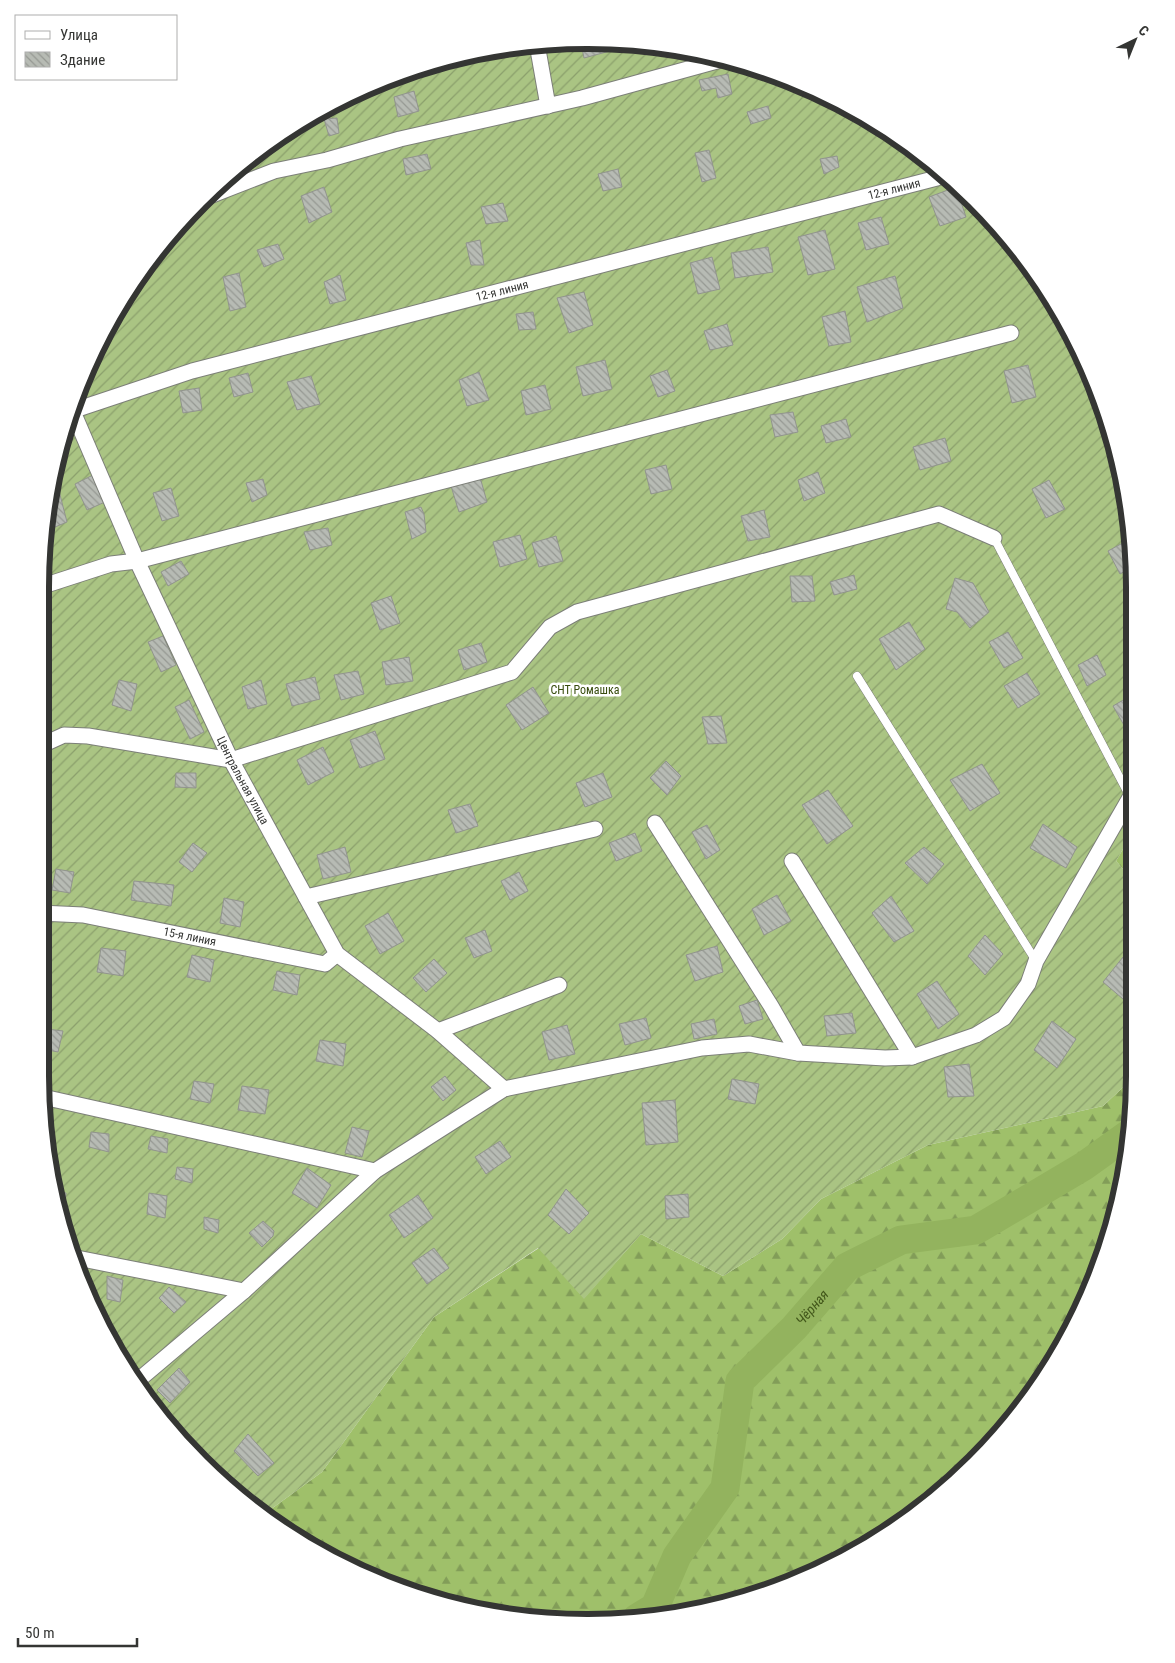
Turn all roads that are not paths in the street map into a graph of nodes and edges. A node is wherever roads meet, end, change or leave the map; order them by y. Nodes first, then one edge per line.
1 (538, 51) edge
2 (710, 63) edge
3 (548, 106) junction
4 (937, 178) dead end
5 (223, 191) edge
6 (1011, 333) dead end
7 (80, 407) edge
8 (75, 420) edge
9 (994, 538) joint
10 (137, 561) junction
11 (49, 584) edge
12 (857, 676) dead end
13 (49, 742) edge
14 (231, 760) junction
15 (1126, 787) edge
16 (1126, 805) edge
17 (655, 823) dead end
18 (595, 829) dead end
19 (792, 861) dead end
20 (306, 897) junction
21 (49, 913) edge
22 (337, 954) junction
23 (1036, 961) junction
24 (559, 985) dead end
25 (438, 1031) junction
26 (798, 1053) junction
27 (912, 1057) junction
28 (504, 1089) junction
29 (50, 1098) edge
30 (375, 1171) junction
31 (81, 1259) edge
32 (244, 1291) junction
33 (142, 1377) edge

1 - 3 street
2 - 3 street
3 - 5 street
4 - 7 street, 12-я линия
6 - 10 street
8 - 10 street, Центральная улица
9 - 14 street
9 - 15 lane
10 - 11 street
10 - 14 street, Центральная улица
12 - 23 lane
13 - 14 street
14 - 20 street, Центральная улица
16 - 23 street
17 - 26 street
18 - 20 street
19 - 27 street
20 - 22 street, Центральная улица
21 - 22 street, 15-я линия
22 - 25 street, Центральная улица
23 - 27 street
24 - 25 street
25 - 28 street, Центральная улица
26 - 27 street
26 - 28 street
28 - 30 street
29 - 30 street
30 - 32 street
31 - 32 street
32 - 33 street

